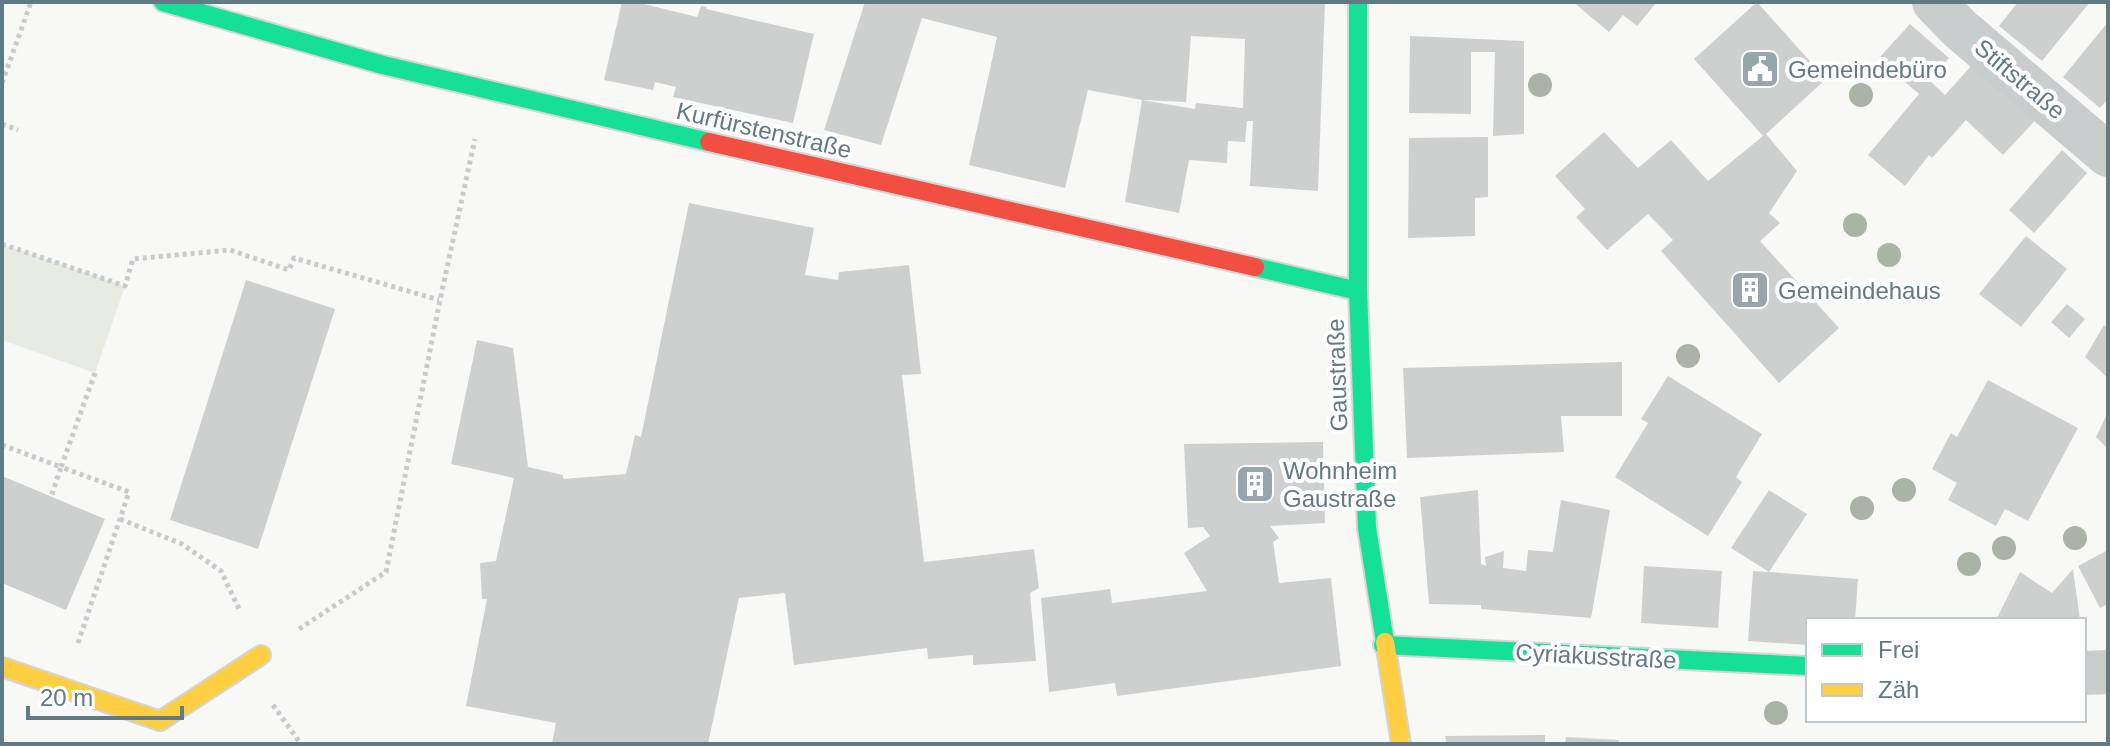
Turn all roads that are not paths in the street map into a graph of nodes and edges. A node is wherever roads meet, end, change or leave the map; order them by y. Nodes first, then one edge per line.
1 (163, 2) edge
2 (1358, 2) edge
3 (1934, 2) edge
4 (2108, 155) edge
5 (1358, 291) junction
6 (1383, 645) junction
7 (261, 655) road end
8 (1806, 666) edge
9 (2, 667) edge
10 (2108, 672) edge
11 (2086, 673) edge
12 (1401, 744) edge

1 - 5 street, Kurfürstenstraße
2 - 5 street, Gaustraße
3 - 4 street, Stiftstraße
5 - 6 street, Gaustraße
6 - 8 street, Cyriakusstraße
6 - 12 street, Gaustraße
7 - 9 street
10 - 11 street

